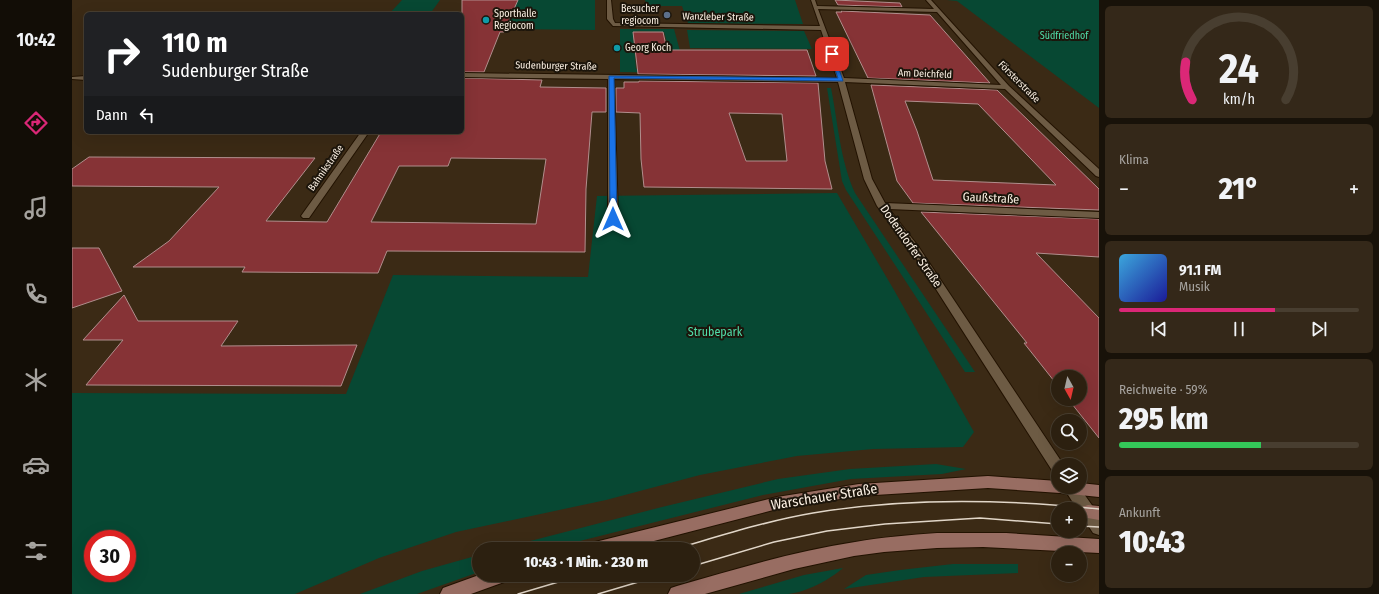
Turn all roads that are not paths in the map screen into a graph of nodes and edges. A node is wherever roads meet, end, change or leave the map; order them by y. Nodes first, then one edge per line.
1 (609, 0) edge
2 (813, 0) edge
3 (928, 0) edge
4 (816, 7) junction
5 (939, 11) junction
6 (822, 28) junction
7 (464, 75) edge
8 (611, 77) junction
9 (74, 78) dead end
10 (84, 78) edge
11 (841, 80) junction
12 (1007, 87) junction
13 (364, 134) edge
14 (1099, 174) edge
15 (882, 206) junction
16 (1099, 215) edge
17 (306, 216) dead end
18 (613, 219) dead end
19 (1051, 458) edge
20 (1051, 486) edge
21 (1087, 490) edge
22 (1099, 491) edge
23 (1074, 494) edge
24 (1094, 513) edge
25 (1099, 528) edge
26 (623, 542) edge
27 (1099, 546) edge
28 (482, 582) edge
29 (449, 594) edge
30 (677, 594) edge

1 - 6 street, Wanzleber Straße
2 - 4 street, Dodendorfer Straße
3 - 5 street, Försterstraße
4 - 5 street
4 - 6 street, Dodendorfer Straße
5 - 12 street, Försterstraße
6 - 11 street, Dodendorfer Straße
7 - 8 street, Sudenburger Straße
8 - 11 street, Sudenburger Straße
8 - 18 street
9 - 10 street
11 - 12 street, Am Deichfeld
11 - 15 street, Dodendorfer Straße
12 - 14 street, Försterstraße
13 - 17 street, Bahnikstraße
15 - 16 street, Gaußstraße
15 - 19 street, Dodendorfer Straße
20 - 26 main road, Warschauer Straße
21 - 22 main road, Warschauer Straße
23 - 24 street
24 - 25 street
27 - 30 main road
28 - 29 main road

